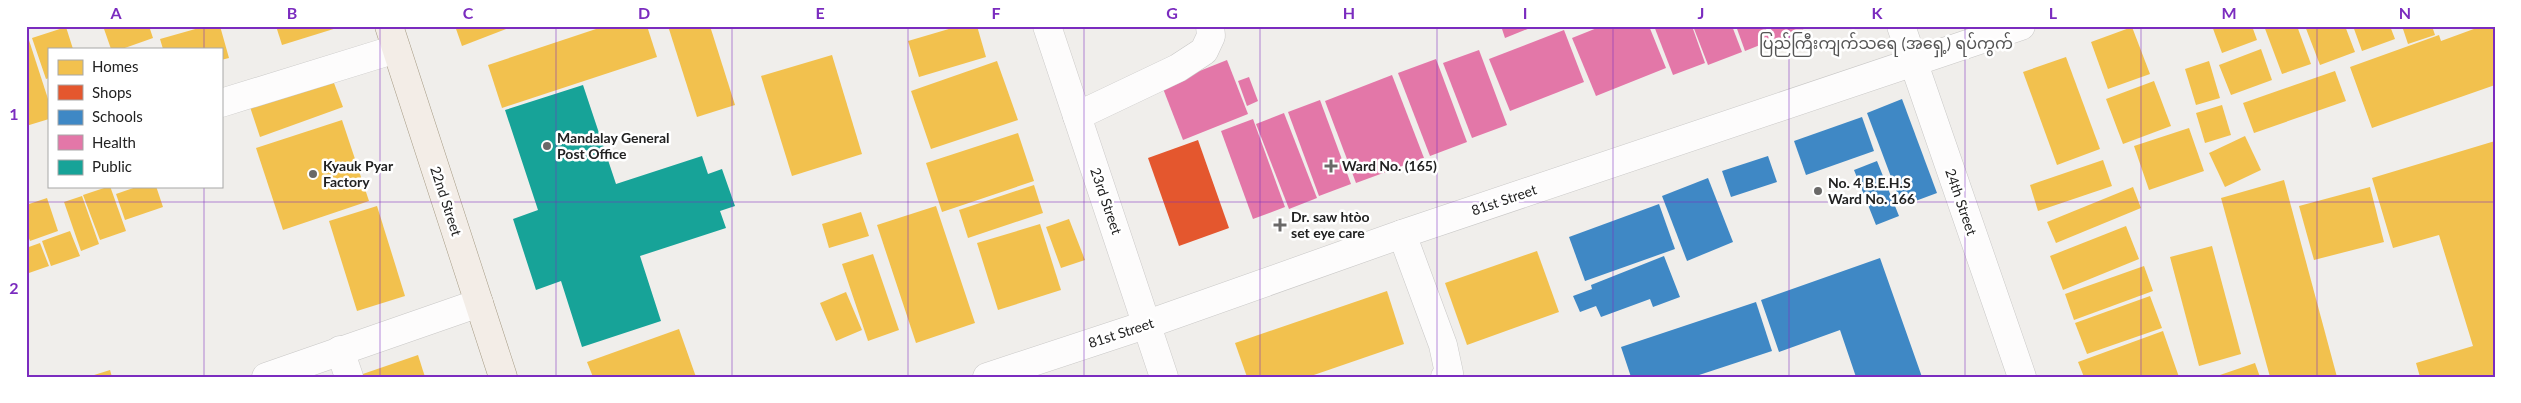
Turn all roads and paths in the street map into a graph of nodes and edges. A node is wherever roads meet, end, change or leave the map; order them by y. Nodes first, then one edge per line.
1 (1047, 26) edge
2 (1210, 26) edge
3 (1901, 26) edge
4 (2021, 26) edge
5 (392, 37) edge
6 (1912, 63) junction
7 (222, 103) edge
8 (1077, 116) junction
9 (1402, 234) junction
10 (479, 303) junction
11 (1148, 324) junction
12 (340, 350) junction
13 (266, 377) edge
14 (349, 377) edge
15 (503, 377) edge
16 (988, 377) edge
17 (1164, 377) edge
18 (1445, 377) edge
19 (2022, 377) edge

1 - 8 street, 23rd Street
2 - 8 street
3 - 6 street, 24th Street
4 - 6 street, 81st Street
5 - 7 street
5 - 10 main road, 22nd Street
6 - 9 street, 81st Street
6 - 19 street, 24th Street
8 - 11 street, 23rd Street
9 - 11 street, 81st Street
9 - 18 street
10 - 12 street
10 - 15 main road, 22nd Street
11 - 16 street, 81st Street
11 - 17 street, 23rd Street
12 - 13 street
12 - 14 street

